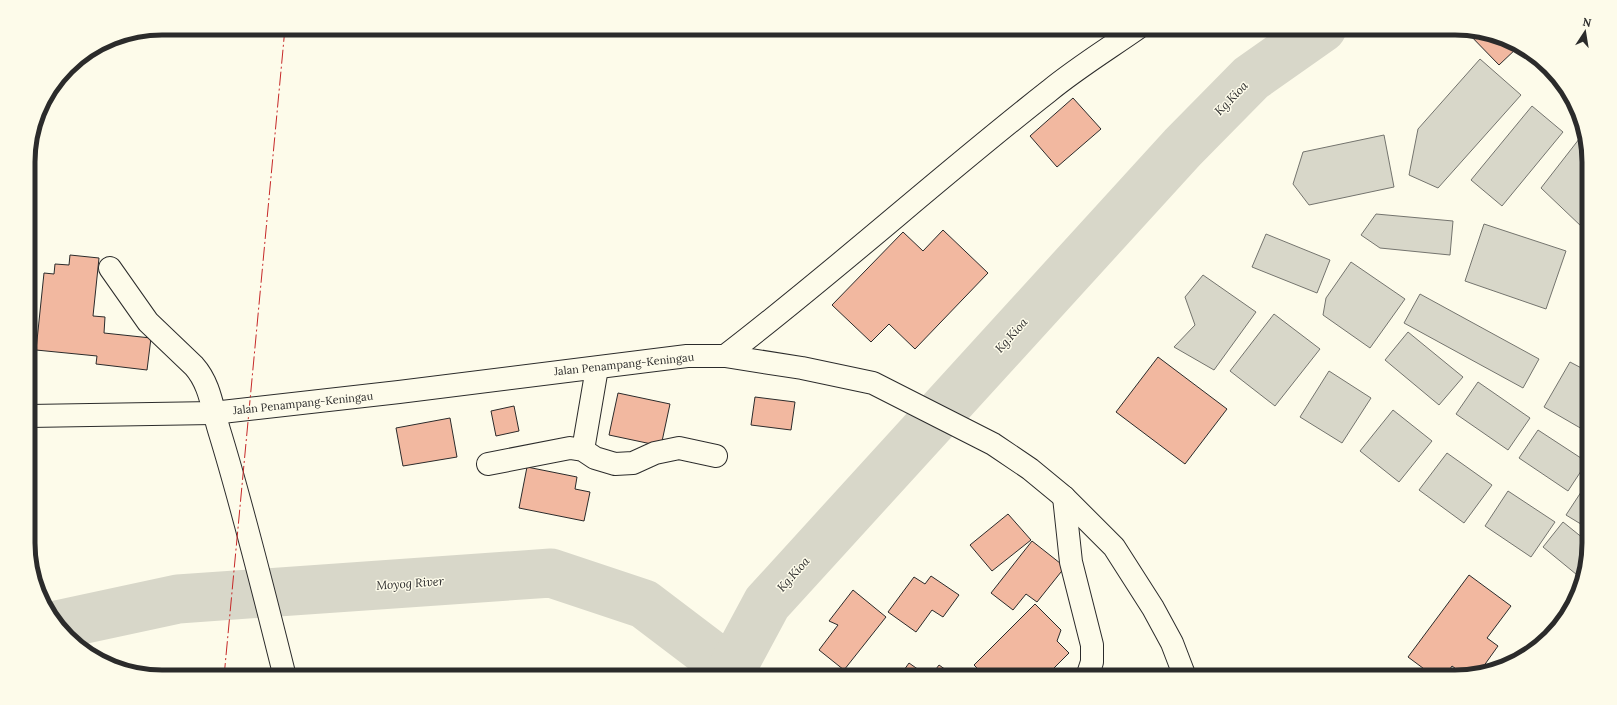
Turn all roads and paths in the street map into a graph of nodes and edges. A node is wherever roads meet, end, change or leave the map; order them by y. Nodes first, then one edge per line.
1 (1128, 35) edge
2 (110, 268) dead end
3 (725, 356) junction
4 (597, 368) junction
5 (213, 413) junction
6 (35, 416) edge
7 (583, 450) junction
8 (716, 456) dead end
9 (488, 464) dead end
10 (1064, 497) junction
11 (282, 670) edge
12 (1089, 670) edge
13 (1182, 670) edge

1 - 3 main road
2 - 5 main road
3 - 4 main road, Jalan Penampang-Keningau
3 - 10 main road, Jalan Penampang-Keningau
4 - 5 main road, Jalan Penampang-Keningau
4 - 7 main road
5 - 6 main road, Jalan Penampang-Keningau
5 - 11 main road
7 - 8 main road
7 - 9 main road
10 - 12 main road
10 - 13 main road, Jalan Penampang-Keningau

